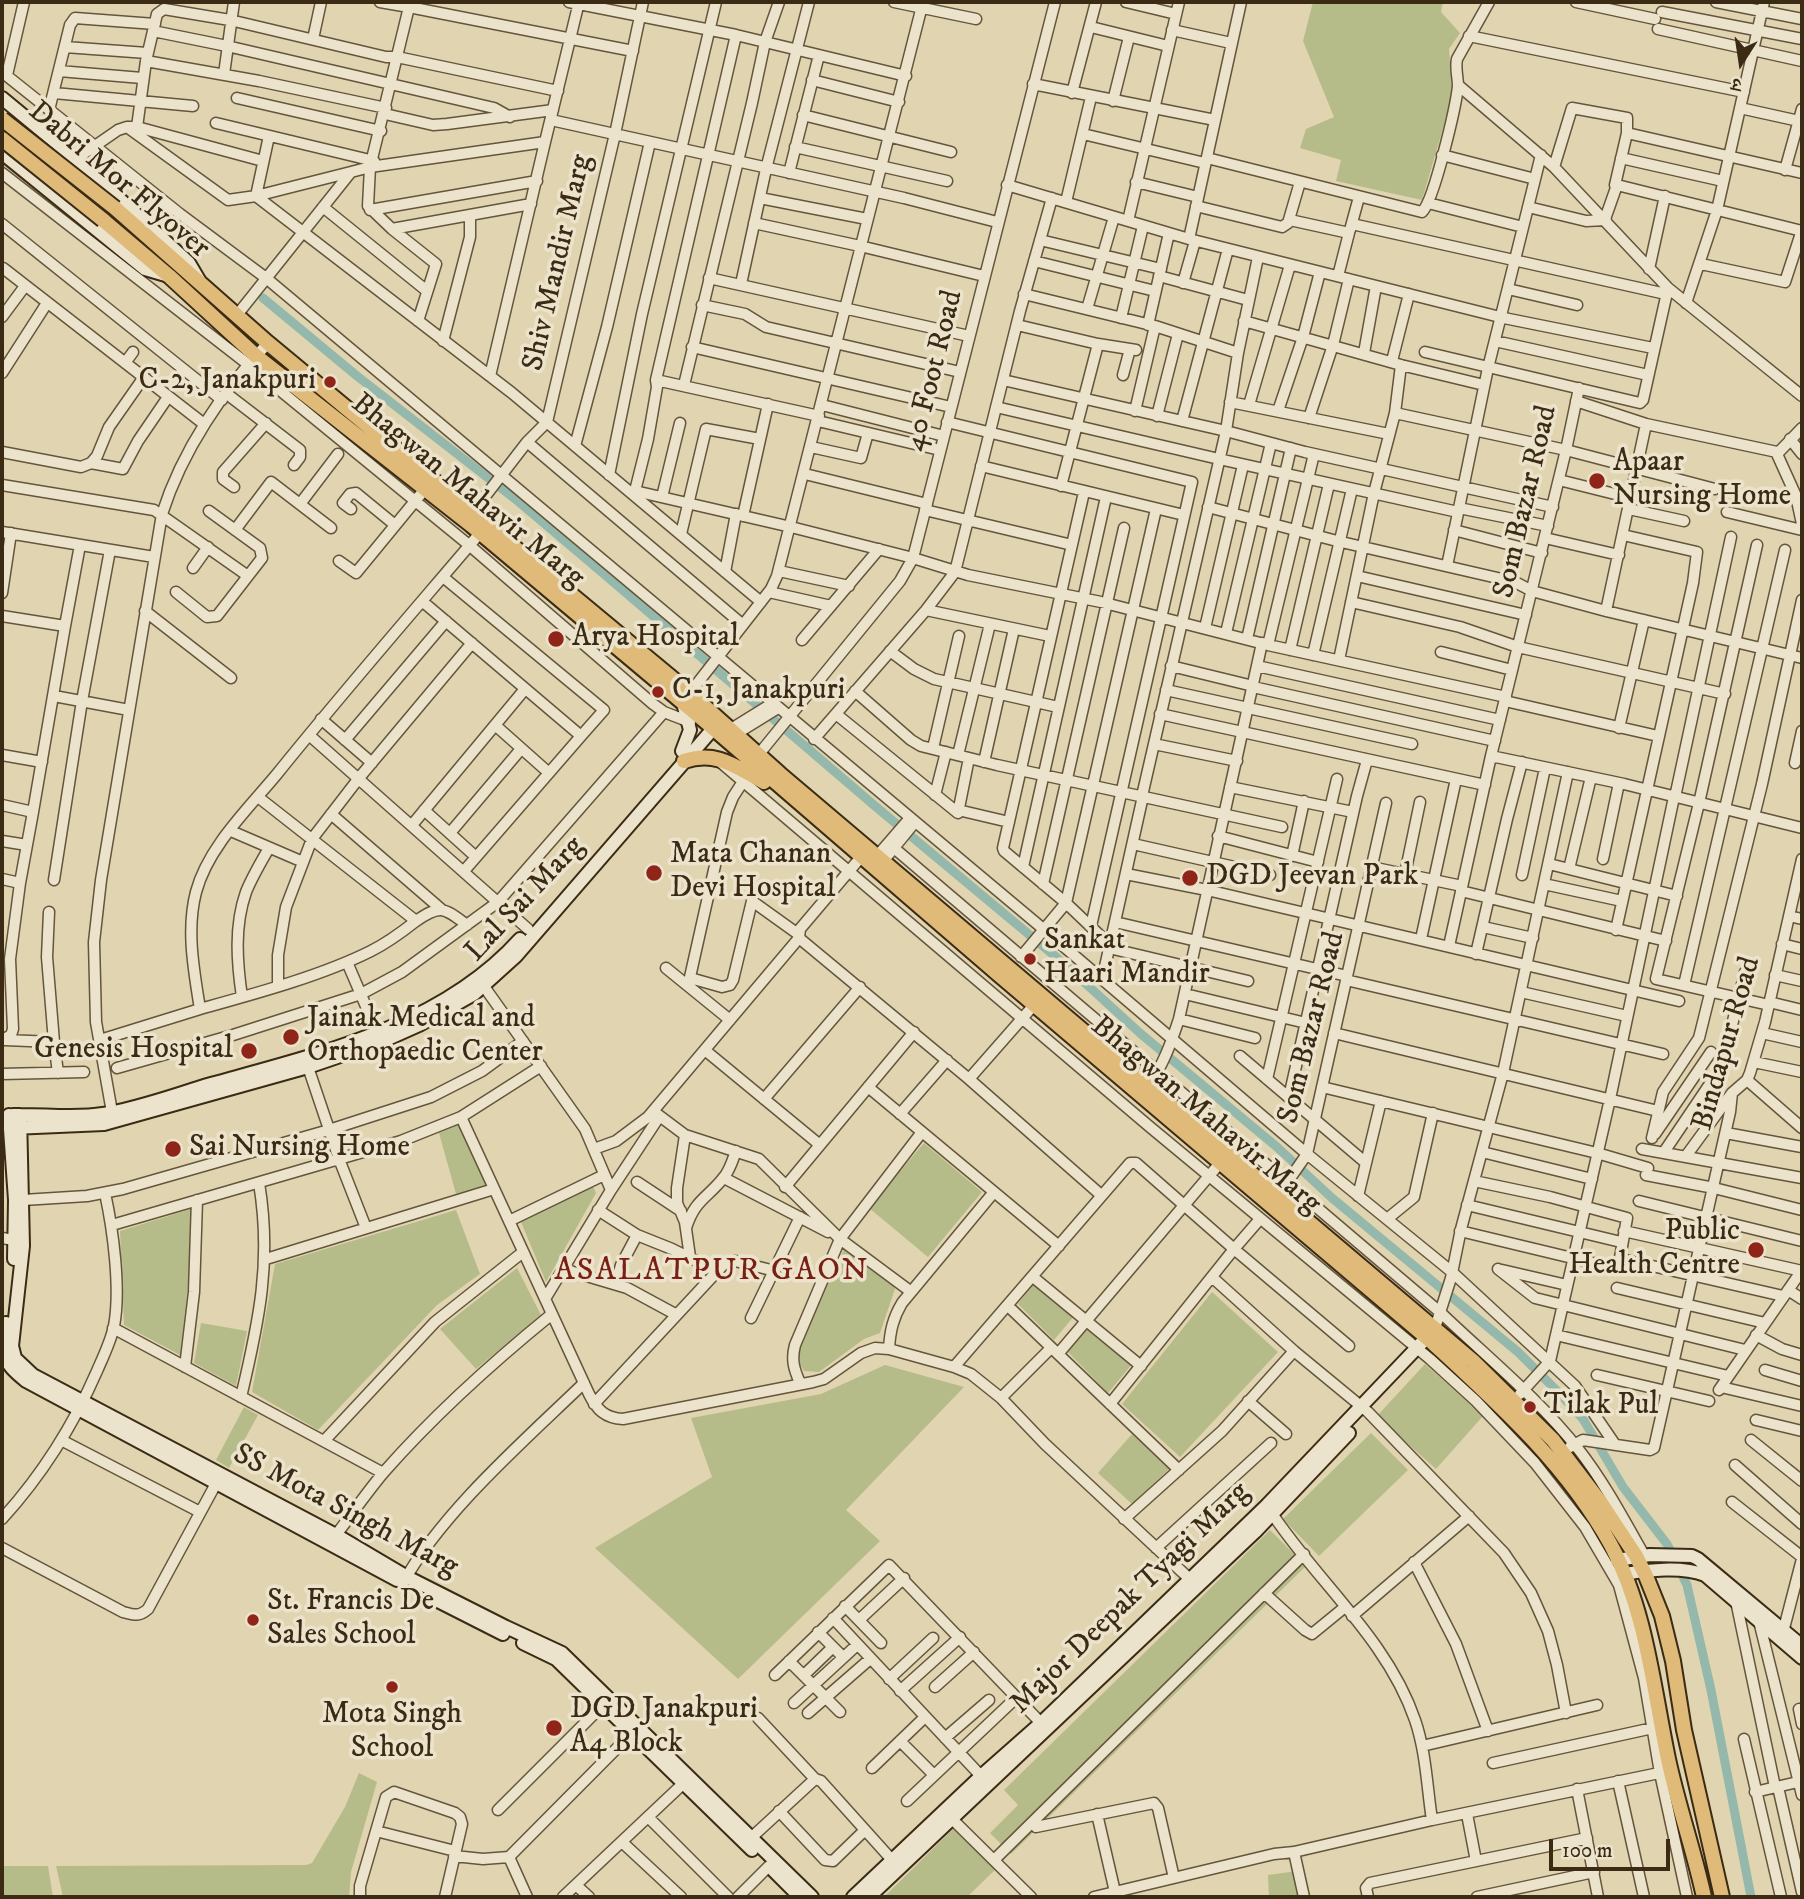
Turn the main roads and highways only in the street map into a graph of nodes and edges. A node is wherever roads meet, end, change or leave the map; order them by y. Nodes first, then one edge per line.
1 (2, 118) edge
2 (2, 139) edge
3 (169, 276) joint
4 (201, 284) joint
5 (686, 698) junction
6 (720, 725) junction
7 (683, 756) road end
8 (790, 796) junction
9 (1430, 1341) junction
10 (1704, 1897) edge
11 (1722, 1897) edge

1 - 4 main road, Dabri Mor Flyover, bridge
2 - 3 main road, Dabri Mor Flyover, bridge
3 - 5 main road, Bhagwan Mahavir Marg
4 - 5 main road, Bhagwan Mahavir Marg
5 - 6 main road, Bhagwan Mahavir Marg
6 - 8 main road, Bhagwan Mahavir Marg
6 - 9 main road, Bhagwan Mahavir Marg
7 - 8 main road
8 - 9 main road, Bhagwan Mahavir Marg
9 - 10 main road, Bhagwan Mahavir Marg
9 - 11 main road, Bhagwan Mahavir Marg

